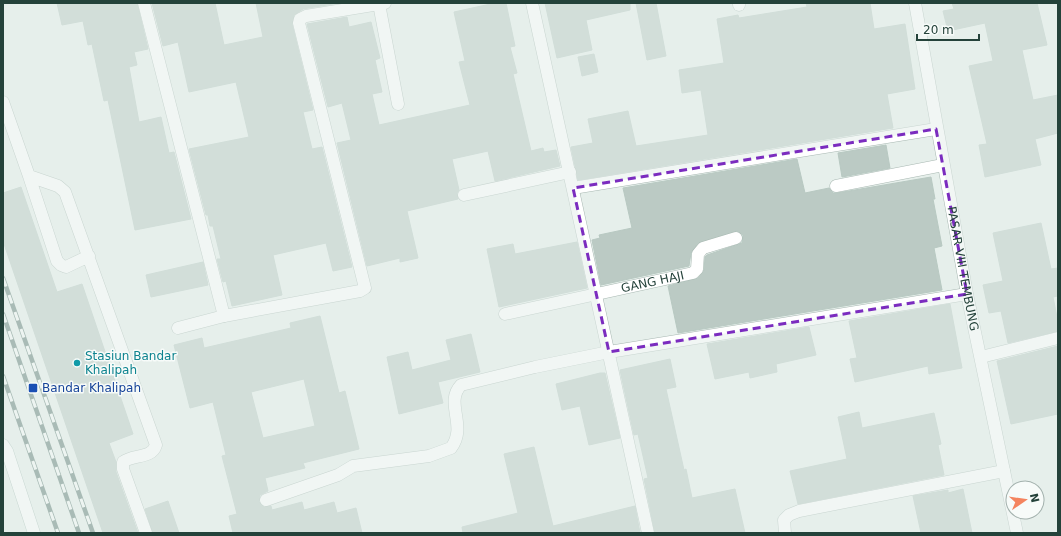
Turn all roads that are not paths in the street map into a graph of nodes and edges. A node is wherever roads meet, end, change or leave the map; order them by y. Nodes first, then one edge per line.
1 (144, 3) edge
2 (532, 3) edge
3 (915, 3) edge
4 (382, 4) edge
5 (3, 102) edge
6 (398, 104) dead end
7 (936, 129) junction
8 (943, 165) junction
9 (570, 172) junction
10 (29, 176) junction
11 (836, 186) dead end
12 (573, 188) junction
13 (464, 195) dead end
14 (736, 238) dead end
15 (88, 256) junction
16 (597, 294) junction
17 (967, 294) junction
18 (505, 314) dead end
19 (224, 316) junction
20 (178, 328) dead end
21 (1058, 338) edge
22 (609, 352) junction
23 (981, 357) junction
24 (4, 450) edge
25 (1004, 471) junction
26 (266, 500) dead end
27 (34, 533) edge
28 (146, 533) edge
29 (648, 533) edge
30 (784, 533) edge
31 (1017, 533) edge

1 - 19 street
2 - 9 street
3 - 7 street, PASAR VIII TEMBUNG
4 - 6 street
4 - 19 street
5 - 10 street
7 - 8 street, PASAR VIII TEMBUNG
7 - 12 street
8 - 11 street
8 - 17 street, PASAR VIII TEMBUNG
9 - 12 street
9 - 13 street
10 - 15 street
10 - 15 street
12 - 16 street
14 - 16 street, GANG HAJI
15 - 28 street
16 - 18 street
16 - 22 street
17 - 22 street
17 - 23 street, PASAR VIII TEMBUNG
19 - 20 street
21 - 23 street
22 - 26 street
22 - 29 street
23 - 25 street, PASAR VIII TEMBUNG
24 - 27 street
25 - 30 street
25 - 31 street, PASAR VIII TEMBUNG

